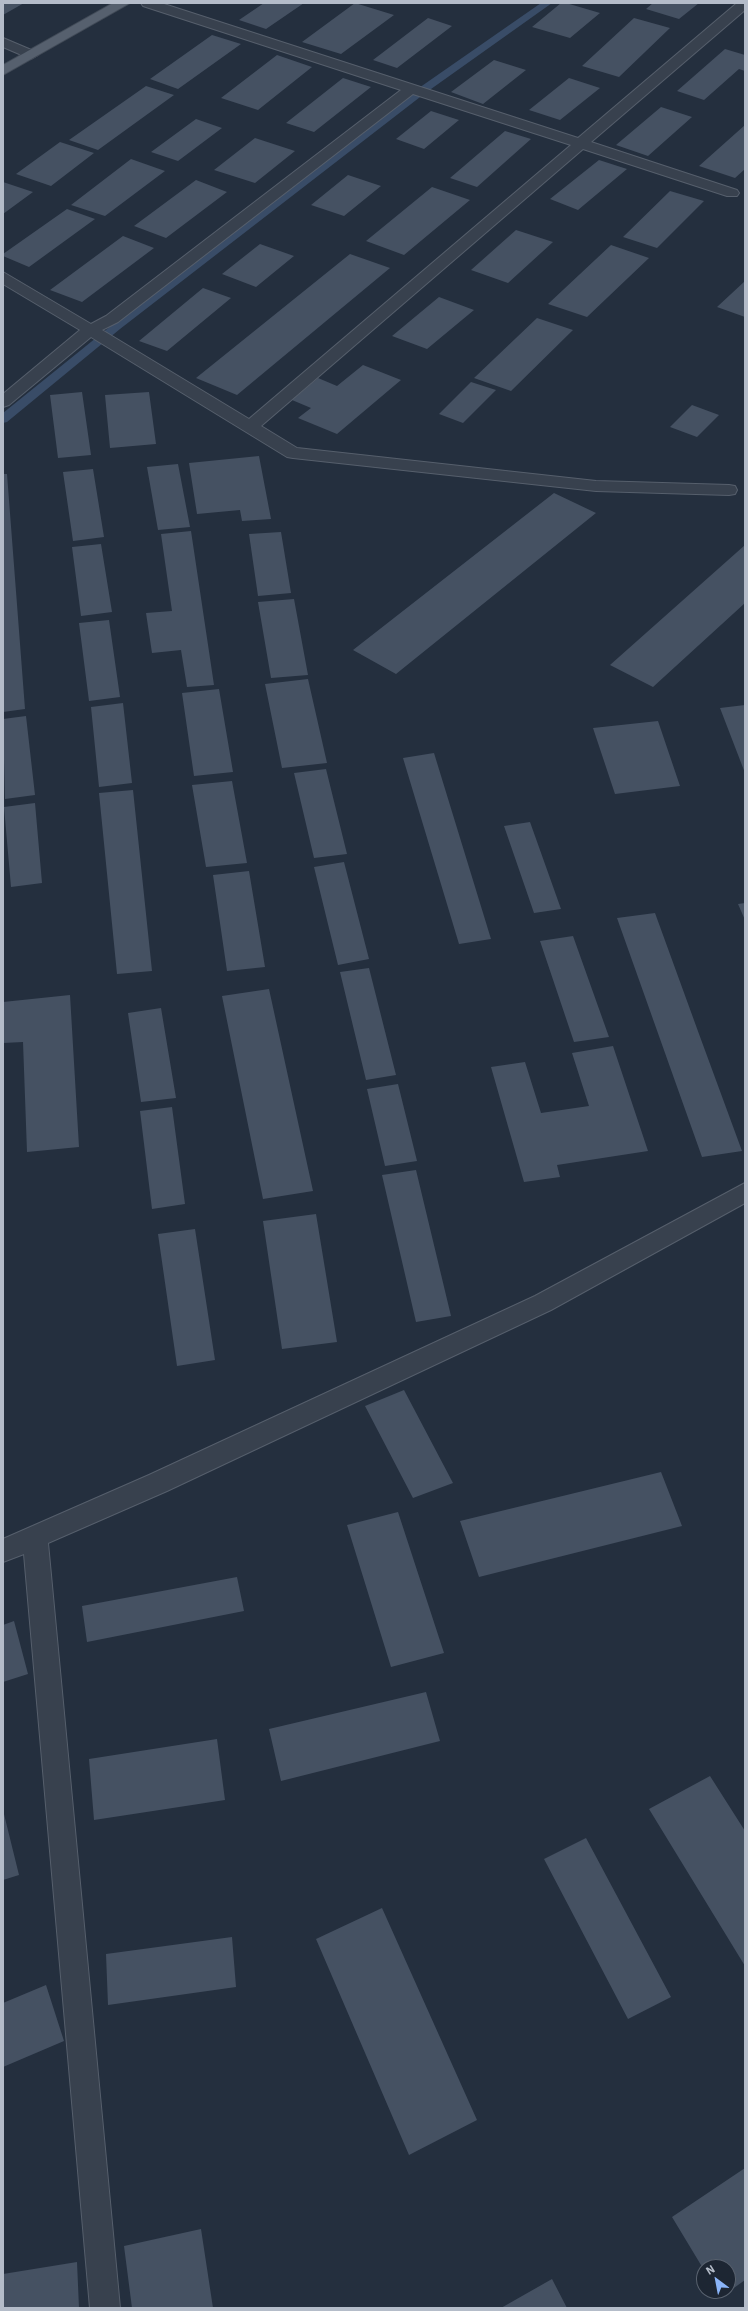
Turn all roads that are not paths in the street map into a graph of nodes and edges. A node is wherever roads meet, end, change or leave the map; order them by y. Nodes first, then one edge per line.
1 (123, 3) edge
2 (148, 3) edge
3 (745, 3) edge
4 (3, 42) edge
5 (31, 55) junction
6 (3, 71) edge
7 (412, 88) junction
8 (582, 143) junction
9 (732, 193) dead end
10 (3, 277) edge
11 (90, 330) junction
12 (3, 402) edge
13 (250, 427) junction
14 (729, 490) dead end
15 (745, 1192) edge
16 (35, 1537) junction
17 (3, 1551) edge
18 (105, 2308) edge

1 - 5 main road
2 - 7 street
3 - 8 street
4 - 5 street
5 - 6 main road
7 - 8 street
7 - 11 street
8 - 9 street
8 - 13 street
10 - 11 street
11 - 12 street
11 - 13 street
13 - 14 street
15 - 16 street
16 - 17 street
16 - 18 street

